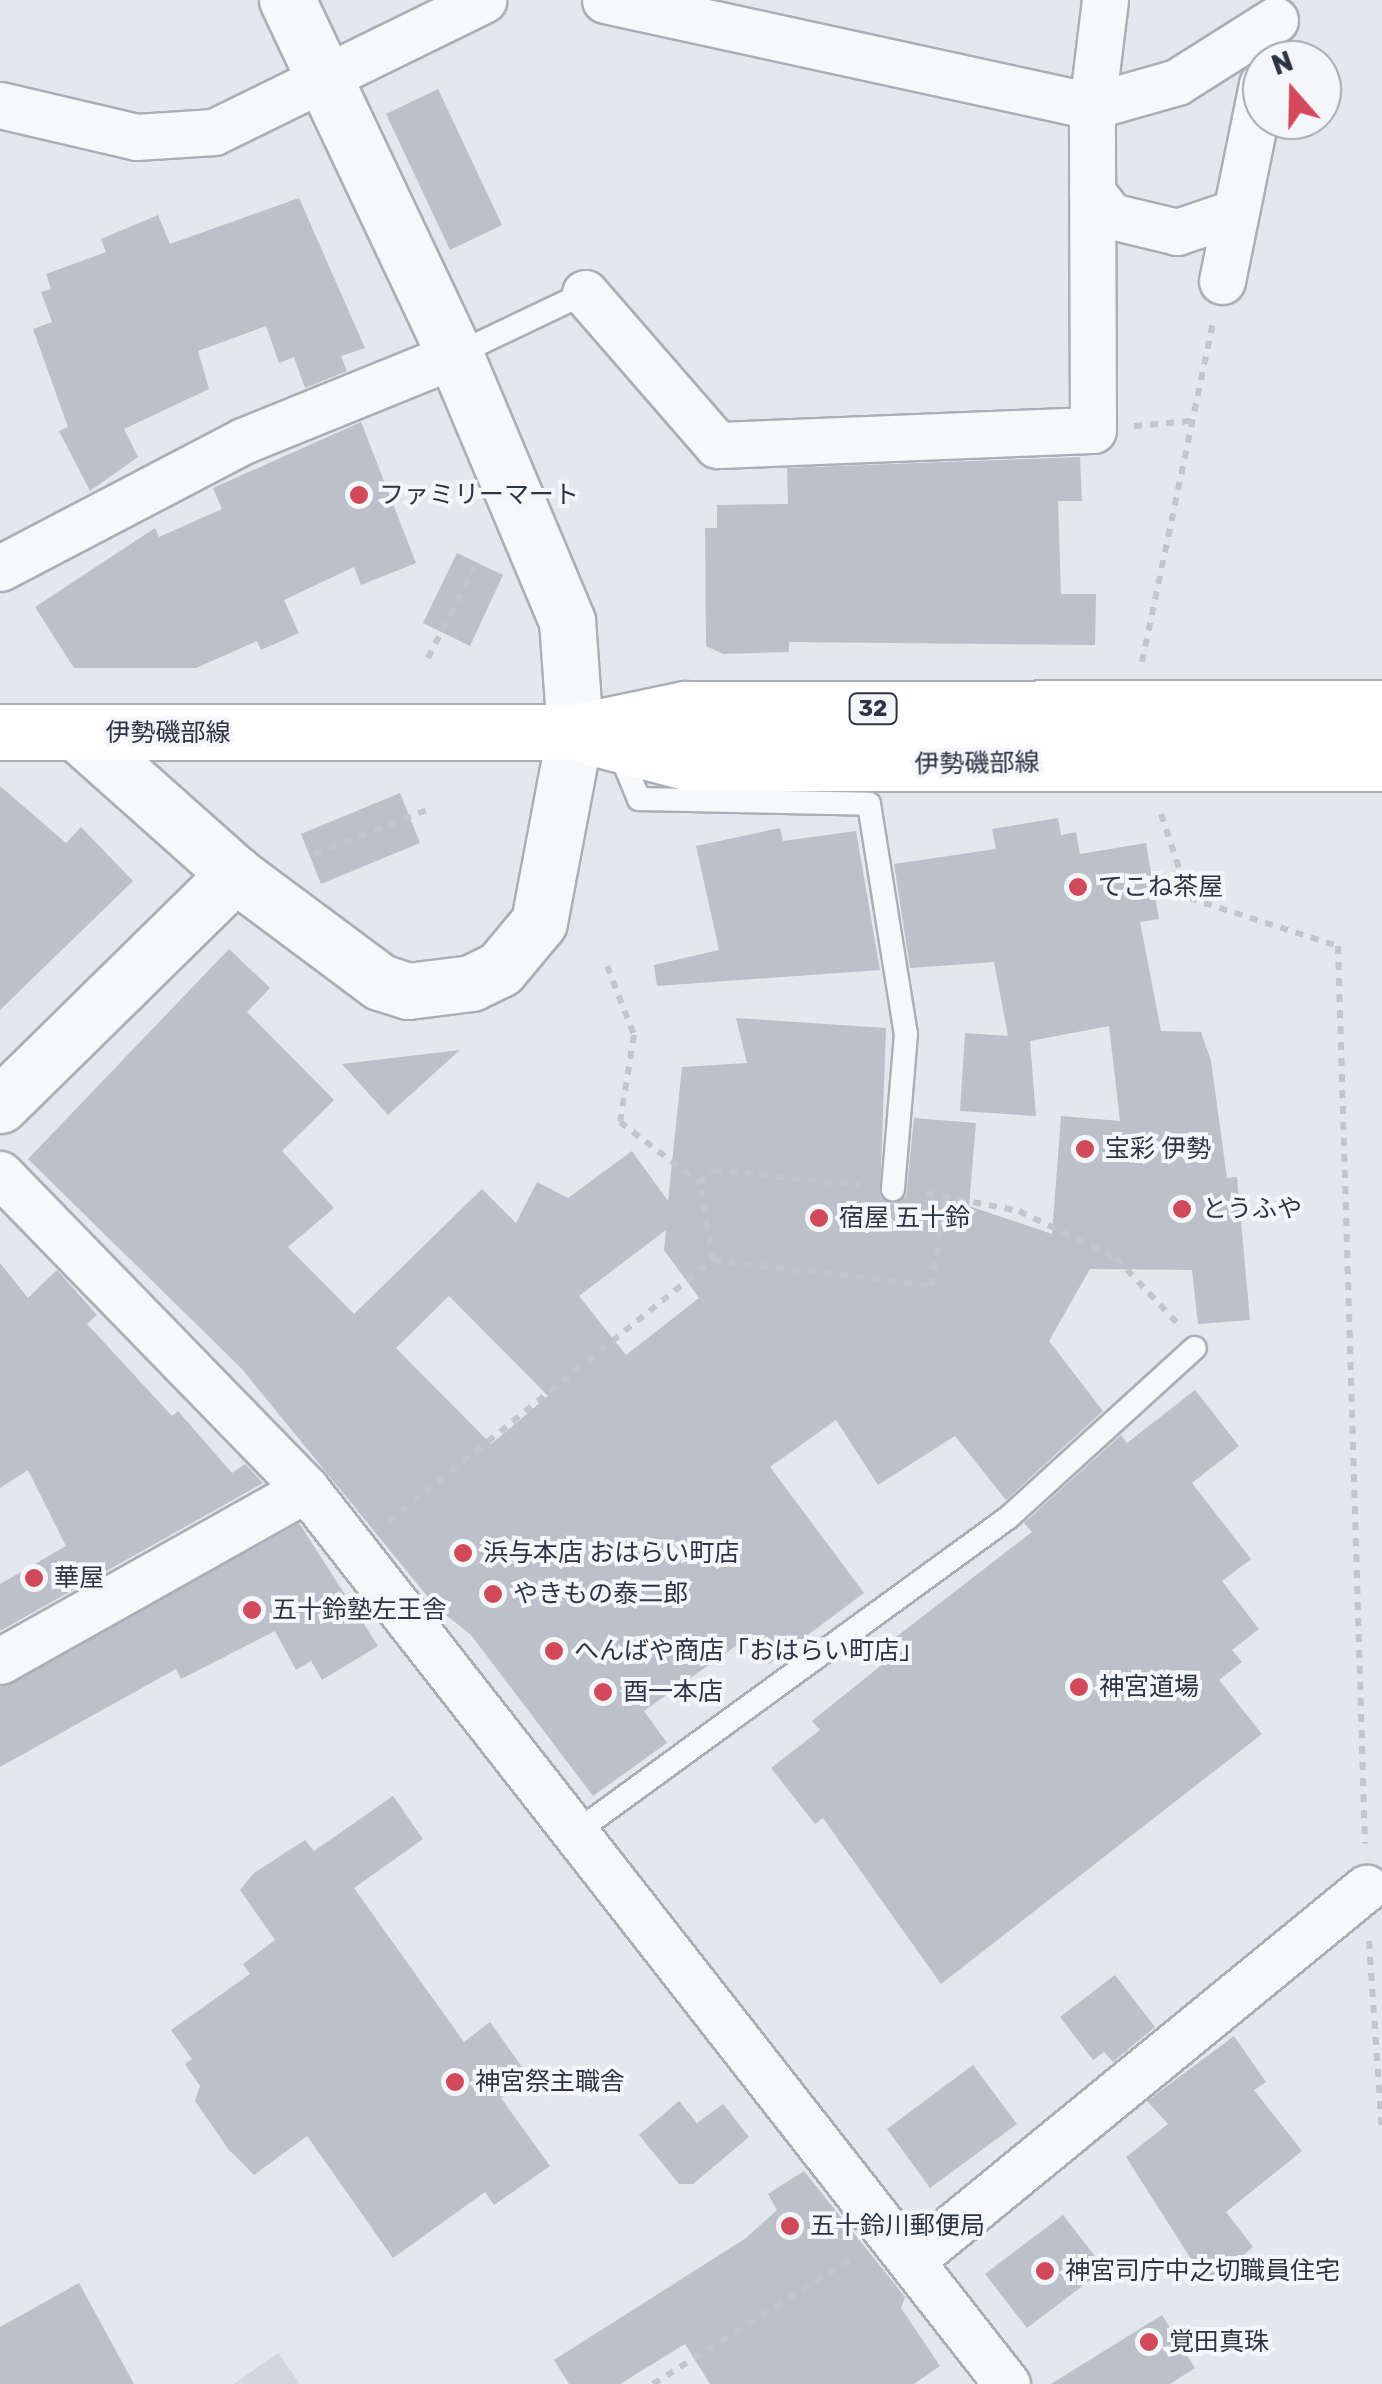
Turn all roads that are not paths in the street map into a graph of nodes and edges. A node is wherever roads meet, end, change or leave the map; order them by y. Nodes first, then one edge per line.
1 (286, 0) edge
2 (484, 0) edge
3 (605, 0) edge
4 (1106, 0) edge
5 (413, 14) edge
6 (1274, 27) edge
7 (322, 79) junction
8 (0, 105) edge
9 (1092, 106) junction
10 (1251, 140) edge
11 (1092, 192) junction
12 (1236, 212) junction
13 (1222, 281) road end
14 (585, 293) joint
15 (455, 355) junction
16 (0, 568) edge
17 (1382, 708) edge
18 (0, 732) edge
19 (77, 732) junction
20 (1156, 735) junction
21 (595, 738) junction
22 (1382, 763) edge
23 (234, 874) junction
24 (0, 1105) edge
25 (0, 1174) edge
26 (892, 1188) road end
27 (1195, 1348) road end
28 (306, 1489) junction
29 (0, 1660) edge
30 (578, 1830) junction
31 (1366, 1888) road end
32 (904, 2246) junction
33 (1007, 2384) edge

1 - 7 street
2 - 5 street
3 - 9 street
4 - 9 street
5 - 7 street
6 - 9 street
7 - 8 street
7 - 15 street
9 - 11 street
10 - 12 street
11 - 12 street
11 - 14 street
12 - 13 street
14 - 15 lane
15 - 16 street
15 - 21 street
17 - 20 main road, 伊勢磯部線
18 - 19 main road, 伊勢磯部線
19 - 21 main road, 伊勢磯部線
19 - 23 street
20 - 21 main road, 伊勢磯部線
20 - 22 main road, 伊勢磯部線
21 - 23 street
21 - 26 lane
23 - 24 street
25 - 28 street
27 - 30 lane
28 - 29 street
28 - 30 street
30 - 32 street
31 - 32 street
32 - 33 street

